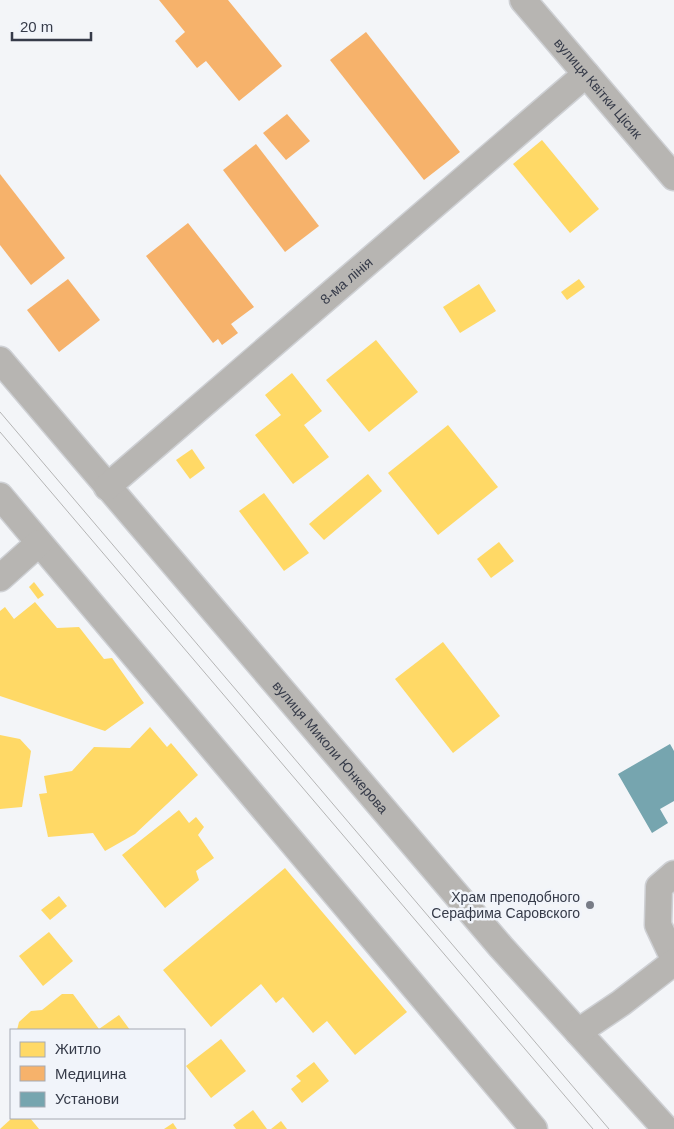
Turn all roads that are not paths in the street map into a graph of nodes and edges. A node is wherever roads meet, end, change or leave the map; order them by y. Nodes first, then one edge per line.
1 (523, 0) edge
2 (586, 74) junction
3 (674, 177) edge
4 (0, 360) edge
5 (107, 488) junction
6 (0, 496) edge
7 (39, 543) junction
8 (0, 578) edge
9 (674, 874) edge
10 (674, 961) edge
11 (578, 1032) junction
12 (534, 1129) edge
13 (666, 1129) edge

1 - 2 street, вулиця Квітки Цісик
2 - 3 street, вулиця Квітки Цісик
2 - 5 street, 8-ма лінія
4 - 5 street, вулиця Миколи Юнкерова
5 - 11 street, вулиця Миколи Юнкерова
6 - 7 street
7 - 8 street
7 - 12 street
9 - 10 street
10 - 11 street
11 - 13 street, вулиця Миколи Юнкерова

